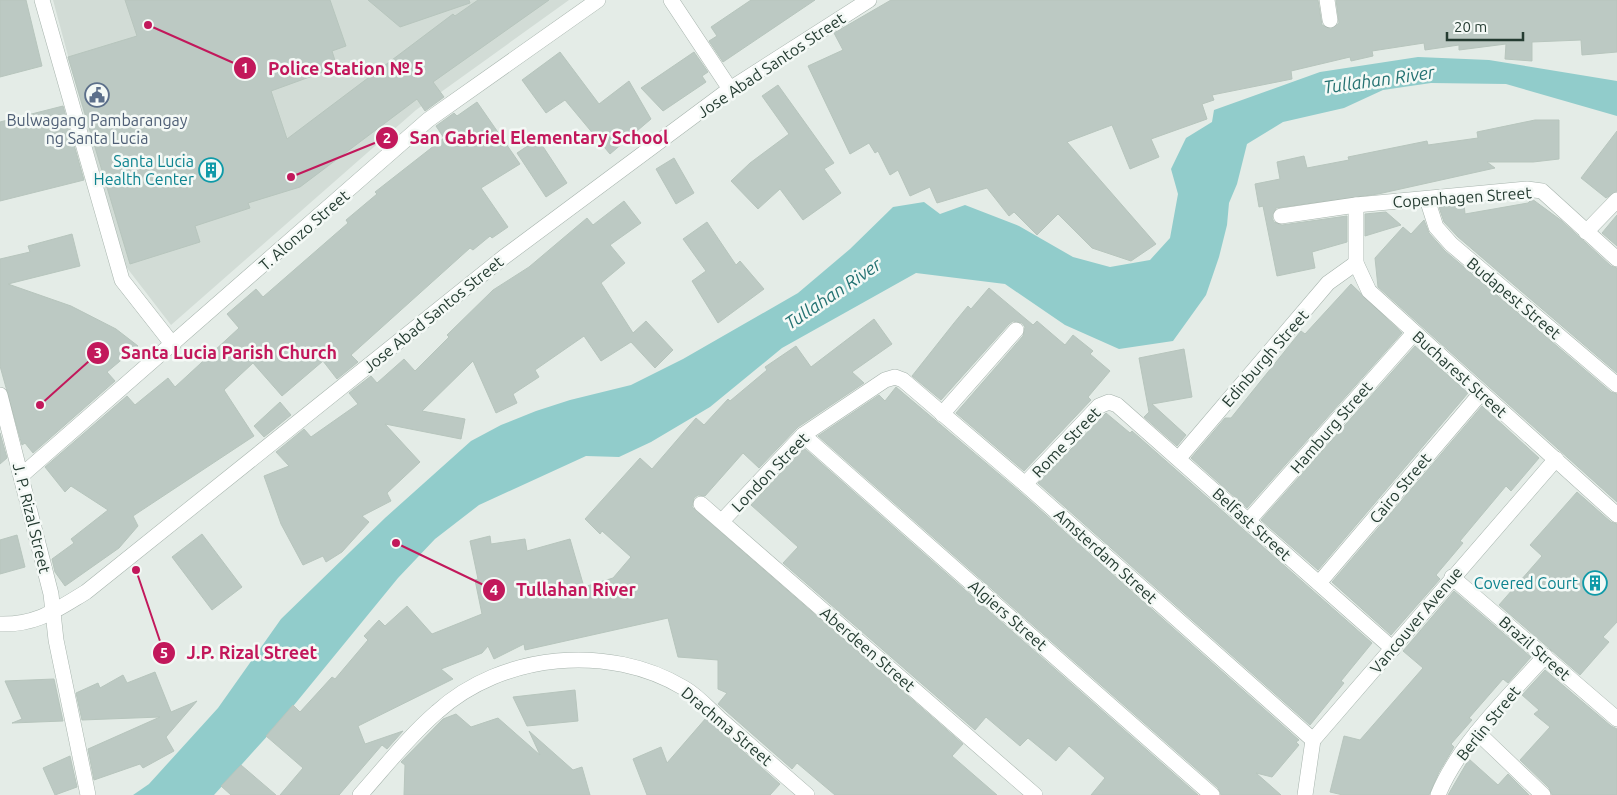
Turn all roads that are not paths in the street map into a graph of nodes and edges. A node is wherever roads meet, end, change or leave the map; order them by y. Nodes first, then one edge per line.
1 (42, 0) edge
2 (598, 0) edge
3 (671, 0) edge
4 (869, 0) edge
5 (1327, 0) edge
6 (1330, 20) dead end
7 (730, 89) junction
8 (1427, 199) junction
9 (1617, 200) edge
10 (1356, 205) junction
11 (1281, 216) dead end
12 (1586, 232) junction
13 (1617, 259) edge
14 (1356, 263) junction
15 (1016, 330) dead end
16 (1414, 333) junction
17 (173, 345) junction
18 (895, 377) joint
19 (1617, 385) edge
20 (1481, 393) junction
21 (0, 395) edge
22 (1109, 402) joint
23 (942, 414) junction
24 (803, 435) junction
25 (1179, 458) junction
26 (1556, 459) junction
27 (22, 475) junction
28 (1025, 484) junction
29 (701, 504) dead end
30 (1617, 515) edge
31 (1249, 520) junction
32 (722, 521) junction
33 (1452, 577) junction
34 (1319, 583) junction
35 (52, 613) junction
36 (0, 624) edge
37 (1393, 649) junction
38 (1545, 656) junction
39 (1617, 719) edge
40 (1477, 732) junction
41 (1313, 740) junction
42 (88, 795) edge
43 (360, 795) edge
44 (807, 795) edge
45 (1035, 795) edge
46 (1212, 795) edge
47 (1305, 795) edge
48 (1438, 795) edge
49 (1543, 795) edge

1 - 17 street
2 - 17 street, T. Alonzo Street
3 - 7 street
4 - 7 street, Jose Abad Santos Street
5 - 6 street
7 - 35 street, Jose Abad Santos Street
8 - 10 street, Copenhagen Street
8 - 12 street, Copenhagen Street
8 - 19 street, Budapest Street
9 - 12 street
10 - 11 street, Copenhagen Street
10 - 14 street, Bucharest Street
12 - 13 street, Copenhagen Street
14 - 16 street, Bucharest Street
14 - 25 street, Edinburgh Street
15 - 23 street
16 - 20 street, Bucharest Street
16 - 31 street, Hamburg Street
17 - 27 street, T. Alonzo Street
18 - 23 street, Amsterdam Street
18 - 24 street, London Street
20 - 26 street, Bucharest Street
20 - 34 street, Cairo Street
21 - 27 street, J. P. Rizal Street
22 - 25 street, Belfast Street
22 - 28 street, Rome Street
23 - 28 street, Amsterdam Street
24 - 32 street, London Street
24 - 46 street, Algiers Street
25 - 31 street, Belfast Street
26 - 30 street, Bucharest Street
26 - 33 street, Vancouver Avenue
27 - 35 street, J. P. Rizal Street
28 - 41 street, Amsterdam Street
29 - 32 street, Aberdeen Street
31 - 34 street, Belfast Street
32 - 45 street, Aberdeen Street
33 - 37 street, Vancouver Avenue
33 - 38 street, Brazil Street
34 - 37 street, Belfast Street
35 - 36 street, Jose Abad Santos Street
35 - 42 street, J. P. Rizal Street
37 - 41 street, Vancouver Avenue
38 - 39 street, Brazil Street
38 - 40 street, Berlin Street
40 - 48 street, Berlin Street
40 - 49 street
41 - 47 street
43 - 44 street, Drachma Street

